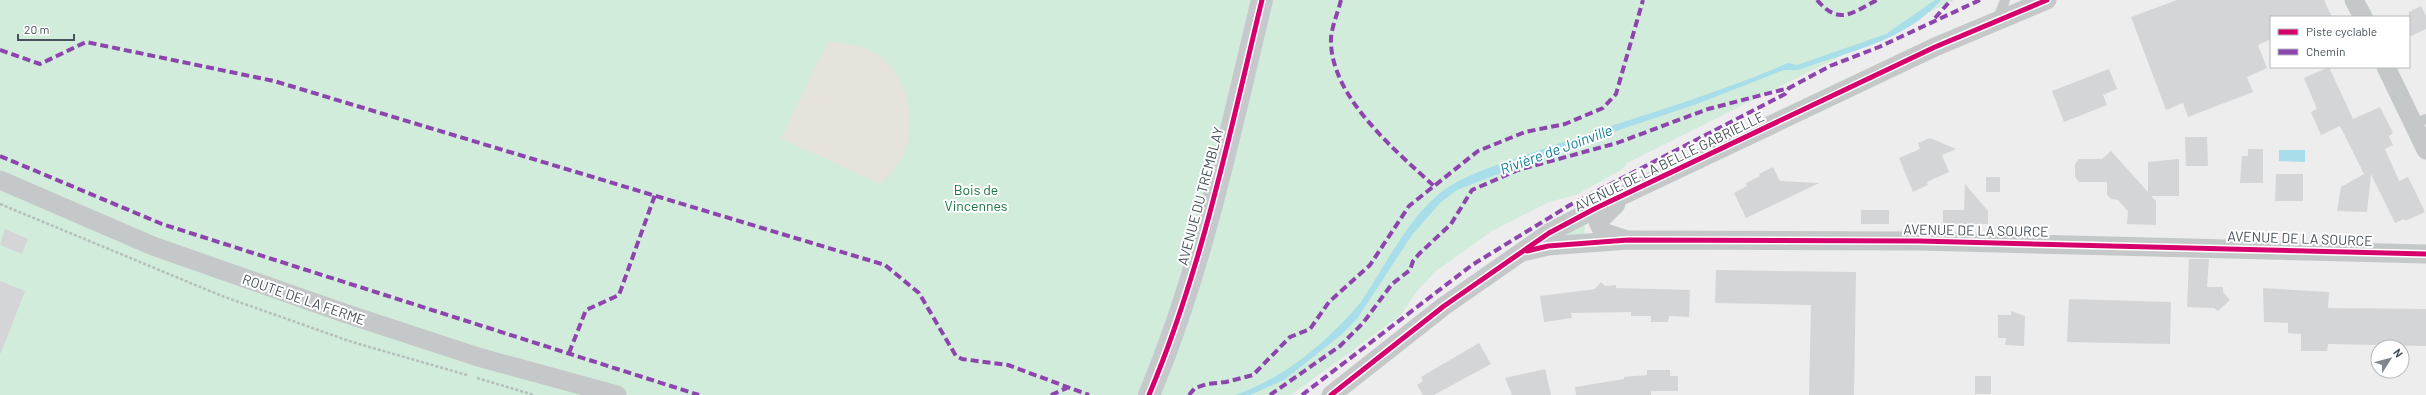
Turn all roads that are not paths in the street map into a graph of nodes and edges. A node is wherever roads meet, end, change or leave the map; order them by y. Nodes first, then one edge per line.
1 (1262, 0) edge
2 (2005, 0) edge
3 (2047, 0) edge
4 (2354, 0) edge
5 (2362, 16) edge
6 (1997, 21) junction
7 (2387, 68) edge
8 (2420, 121) edge
9 (2426, 150) edge
10 (0, 180) edge
11 (1625, 196) junction
12 (1628, 240) junction
13 (1527, 251) junction
14 (2426, 254) edge
15 (617, 395) edge
16 (1149, 395) edge
17 (1332, 395) edge

1 - 16 main road, AVENUE DU TREMBLAY
2 - 6 lane
3 - 6 street, AVENUE DE LA BELLE GABRIELLE
4 - 5 street
6 - 11 street, AVENUE DE LA BELLE GABRIELLE
7 - 8 street
8 - 9 street
10 - 15 street, ROUTE DE LA FERME
11 - 12 street
11 - 13 street, AVENUE DE LA BELLE GABRIELLE
12 - 13 street, AVENUE DE LA SOURCE
12 - 14 street, AVENUE DE LA SOURCE
13 - 17 street, AVENUE DE LA BELLE GABRIELLE

